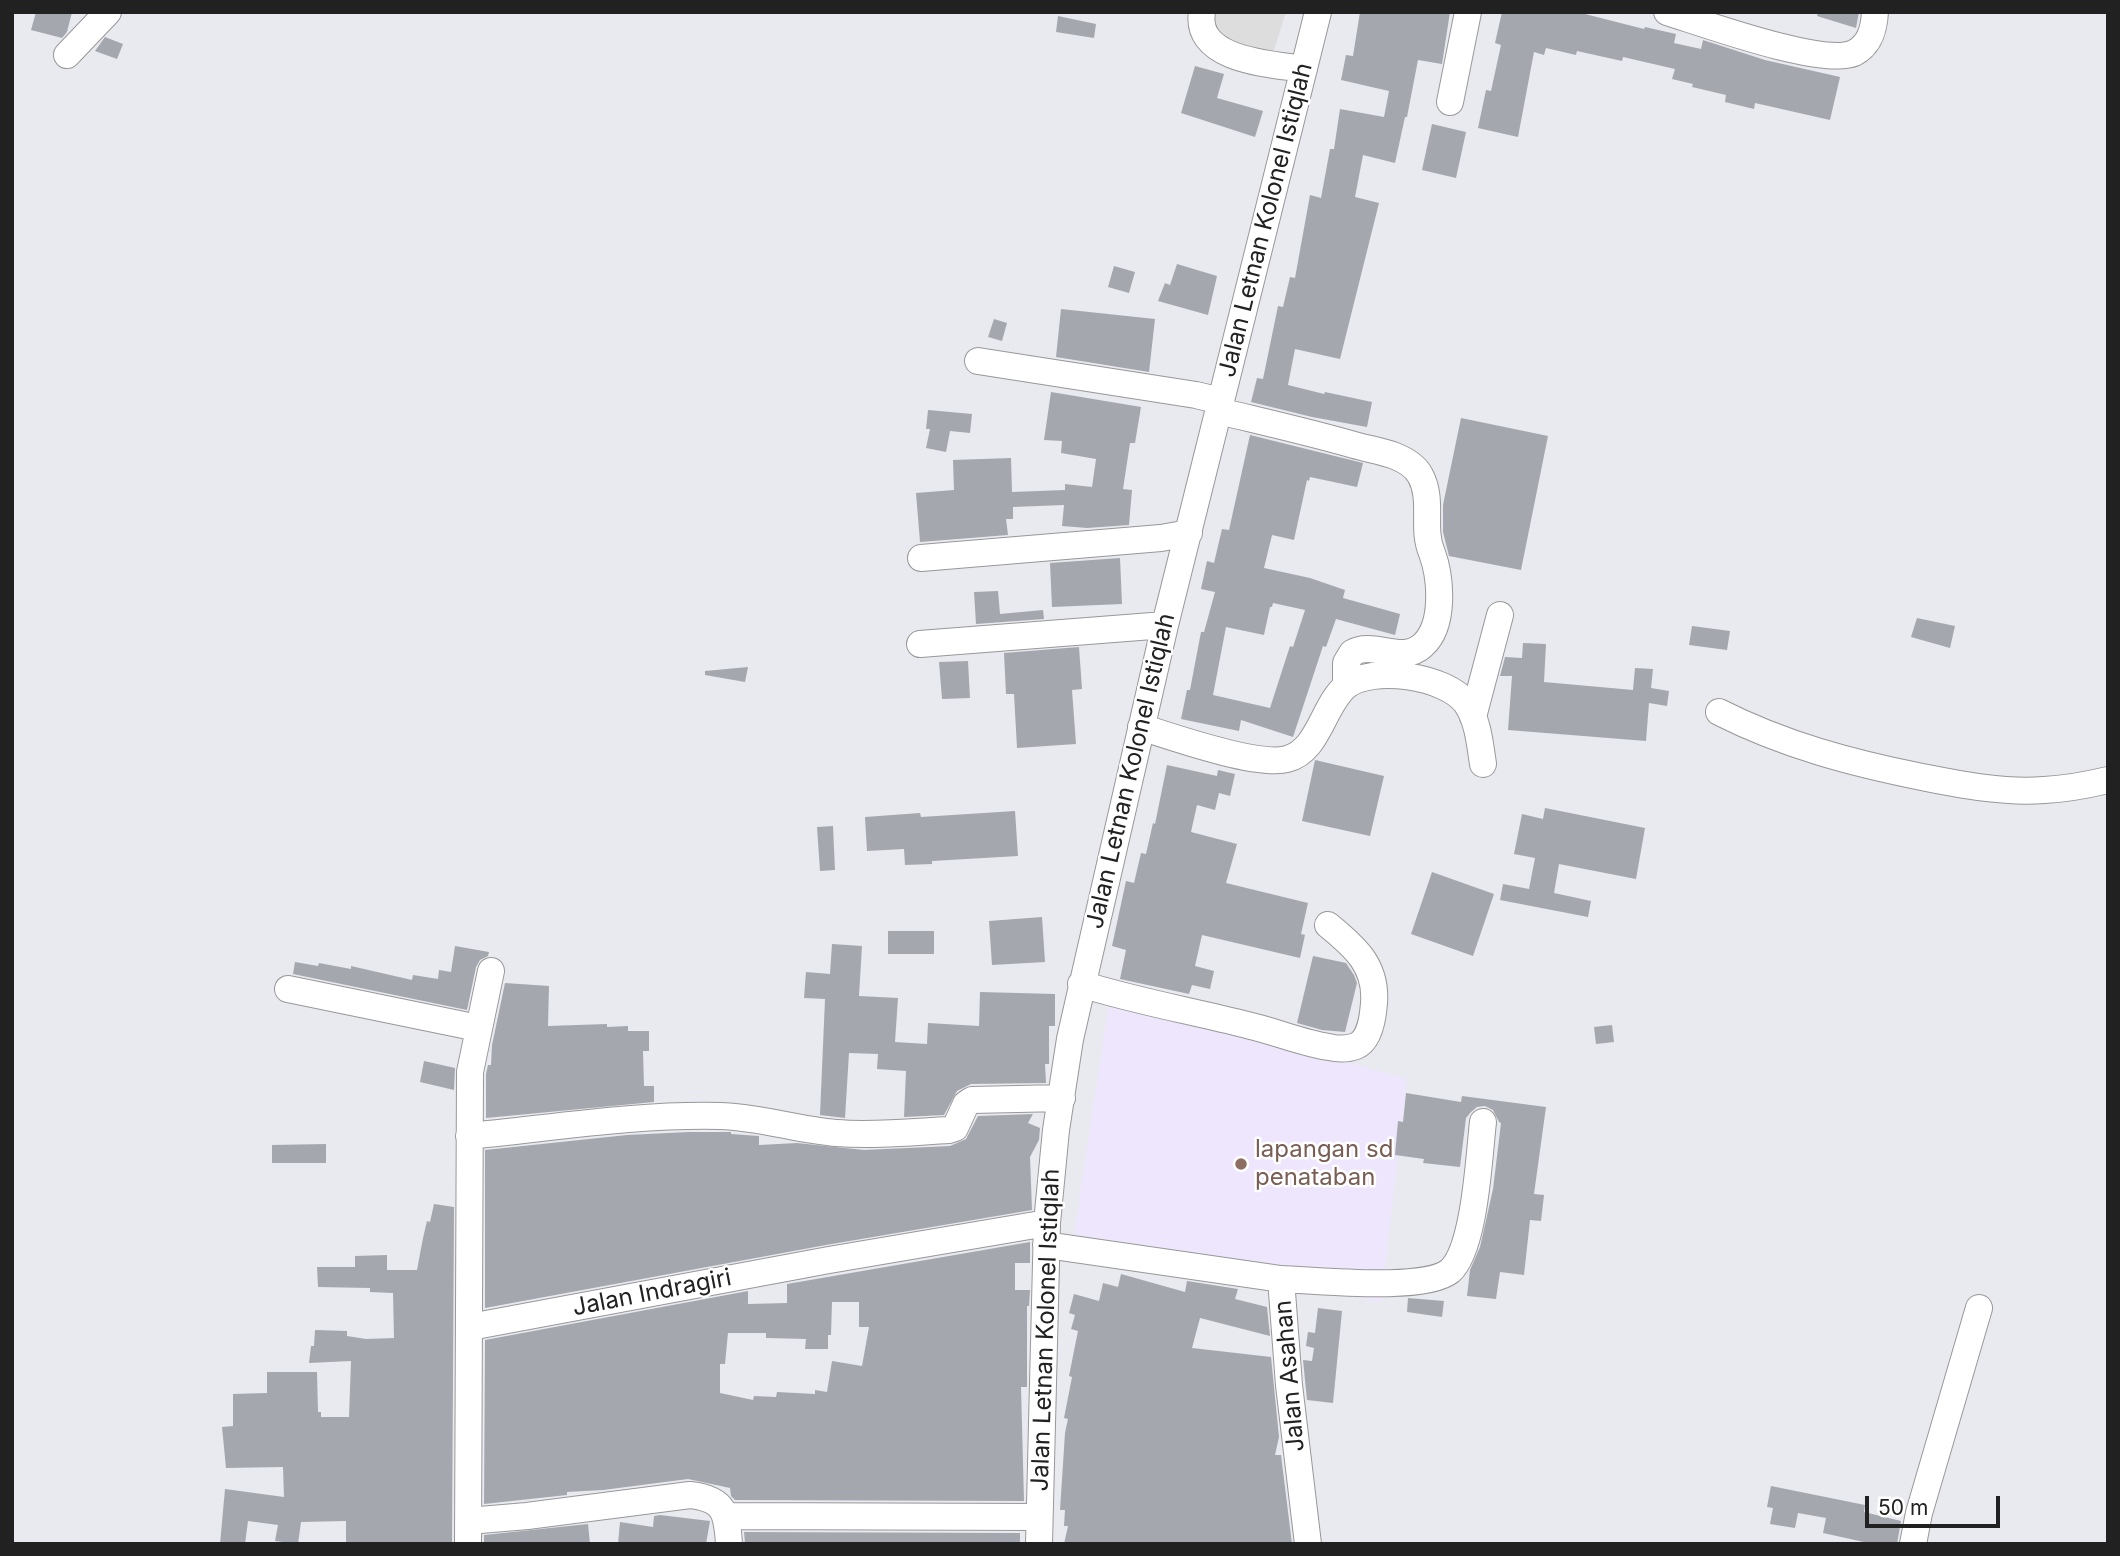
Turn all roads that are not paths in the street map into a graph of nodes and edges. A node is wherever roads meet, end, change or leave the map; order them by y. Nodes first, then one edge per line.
1 (108, 12) edge
2 (1202, 12) edge
3 (1318, 12) edge
4 (1468, 12) edge
5 (1667, 12) edge
6 (1875, 12) edge
7 (67, 55) dead end
8 (1304, 69) junction
9 (1450, 102) dead end
10 (978, 361) dead end
11 (1220, 406) junction
12 (1189, 533) junction
13 (920, 558) dead end
14 (1500, 615) dead end
15 (1165, 625) junction
16 (920, 644) dead end
17 (1418, 648) junction
18 (1420, 679) junction
19 (1346, 686) junction
20 (1719, 712) dead end
21 (1474, 717) junction
22 (1141, 727) junction
23 (1483, 764) dead end
24 (2108, 780) edge
25 (1328, 925) dead end
26 (491, 971) dead end
27 (1081, 984) junction
28 (288, 989) dead end
29 (478, 1028) junction
30 (1062, 1098) junction
31 (1483, 1122) dead end
32 (469, 1136) junction
33 (1046, 1234) junction
34 (1281, 1279) junction
35 (1979, 1308) dead end
36 (470, 1327) junction
37 (715, 1506) junction
38 (1039, 1517) junction
39 (468, 1532) edge
40 (729, 1544) edge
41 (1039, 1544) edge
42 (1308, 1544) edge
43 (1913, 1544) edge

1 - 7 street
2 - 8 street
3 - 8 street, Jalan Letnan Kolonel Istiqlah
4 - 9 street
5 - 6 street
8 - 11 street, Jalan Letnan Kolonel Istiqlah
10 - 11 street
11 - 12 street, Jalan Letnan Kolonel Istiqlah
11 - 17 street
12 - 13 street
12 - 15 street, Jalan Letnan Kolonel Istiqlah
14 - 21 street
15 - 16 street
15 - 22 street, Jalan Letnan Kolonel Istiqlah
17 - 18 street
17 - 19 street
18 - 19 street
18 - 21 street
19 - 22 street
20 - 24 street
21 - 23 street
22 - 27 street, Jalan Letnan Kolonel Istiqlah
25 - 27 street
26 - 29 street
27 - 30 street, Jalan Letnan Kolonel Istiqlah
28 - 29 street
29 - 32 street
30 - 32 street
30 - 33 street, Jalan Letnan Kolonel Istiqlah
31 - 34 street
32 - 36 street
33 - 34 street, Jalan Asahan
33 - 36 street, Jalan Indragiri
33 - 38 street, Jalan Letnan Kolonel Istiqlah
34 - 42 street, Jalan Asahan
35 - 43 street
36 - 39 street
37 - 38 street
37 - 39 street
37 - 40 street
38 - 41 street, Jalan Letnan Kolonel Istiqlah

